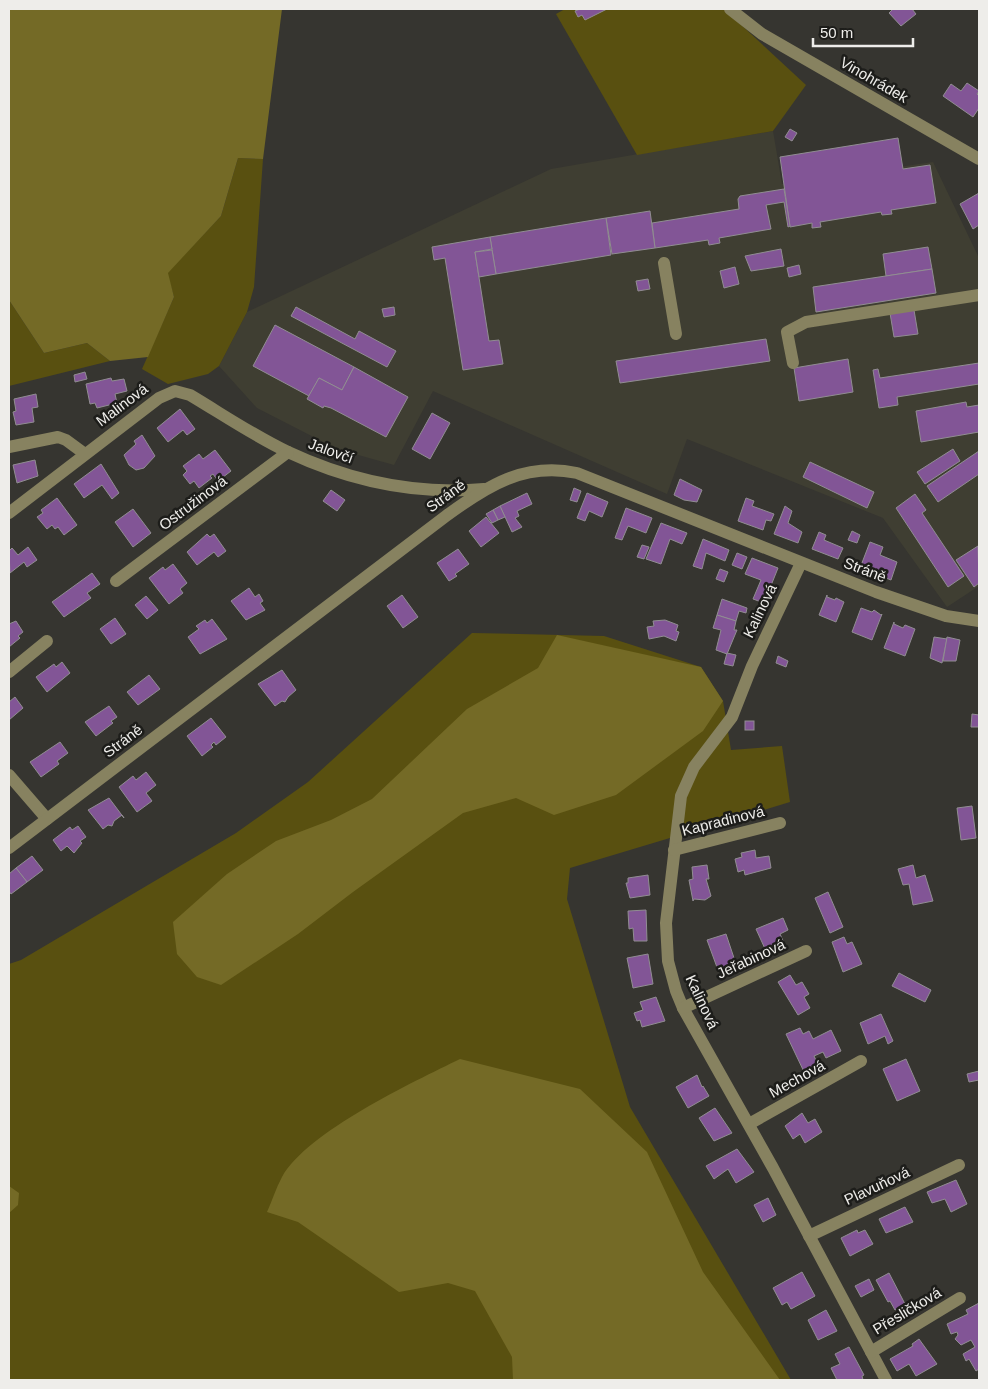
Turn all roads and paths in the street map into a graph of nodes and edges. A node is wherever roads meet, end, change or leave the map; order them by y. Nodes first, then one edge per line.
1 (730, 9) edge
2 (979, 159) edge
3 (664, 263) dead end
4 (979, 295) edge
5 (676, 334) dead end
6 (793, 363) dead end
7 (183, 392) joint
8 (9, 447) edge
9 (288, 452) junction
10 (84, 454) junction
11 (484, 489) junction
12 (9, 513) edge
13 (801, 563) junction
14 (116, 580) dead end
15 (979, 610) edge
16 (964, 620) junction
17 (979, 621) edge
18 (47, 641) dead end
19 (9, 672) edge
20 (9, 775) edge
21 (47, 819) junction
22 (780, 823) dead end
23 (9, 848) edge
24 (674, 850) junction
25 (806, 951) dead end
26 (683, 1008) junction
27 (861, 1061) dead end
28 (749, 1124) junction
29 (959, 1165) dead end
30 (809, 1236) junction
31 (960, 1298) dead end
32 (871, 1352) junction
33 (886, 1380) edge

1 - 2 street, Vinohrádek
3 - 5 street
4 - 6 street
7 - 9 street, Jalovčí
7 - 10 street, Malinová
8 - 10 street
9 - 11 street, Jalovčí
9 - 14 street, Ostružinová
10 - 12 street, Malinová
11 - 13 street, Stráně
11 - 21 street, Stráně
13 - 16 street, Stráně
13 - 24 street, Kalinová
15 - 16 street
16 - 17 street, Stráně
18 - 19 street
20 - 21 street
21 - 23 street, Stráně
22 - 24 street, Kapradinová
24 - 26 street, Kalinová
25 - 26 street, Jeřabinová
26 - 28 street, Kalinová
27 - 28 street, Mechová
28 - 30 street, Kalinová
29 - 30 street, Plavuňová
30 - 32 street, Kalinová
31 - 32 street, Přesličková
32 - 33 street, Kalinová

